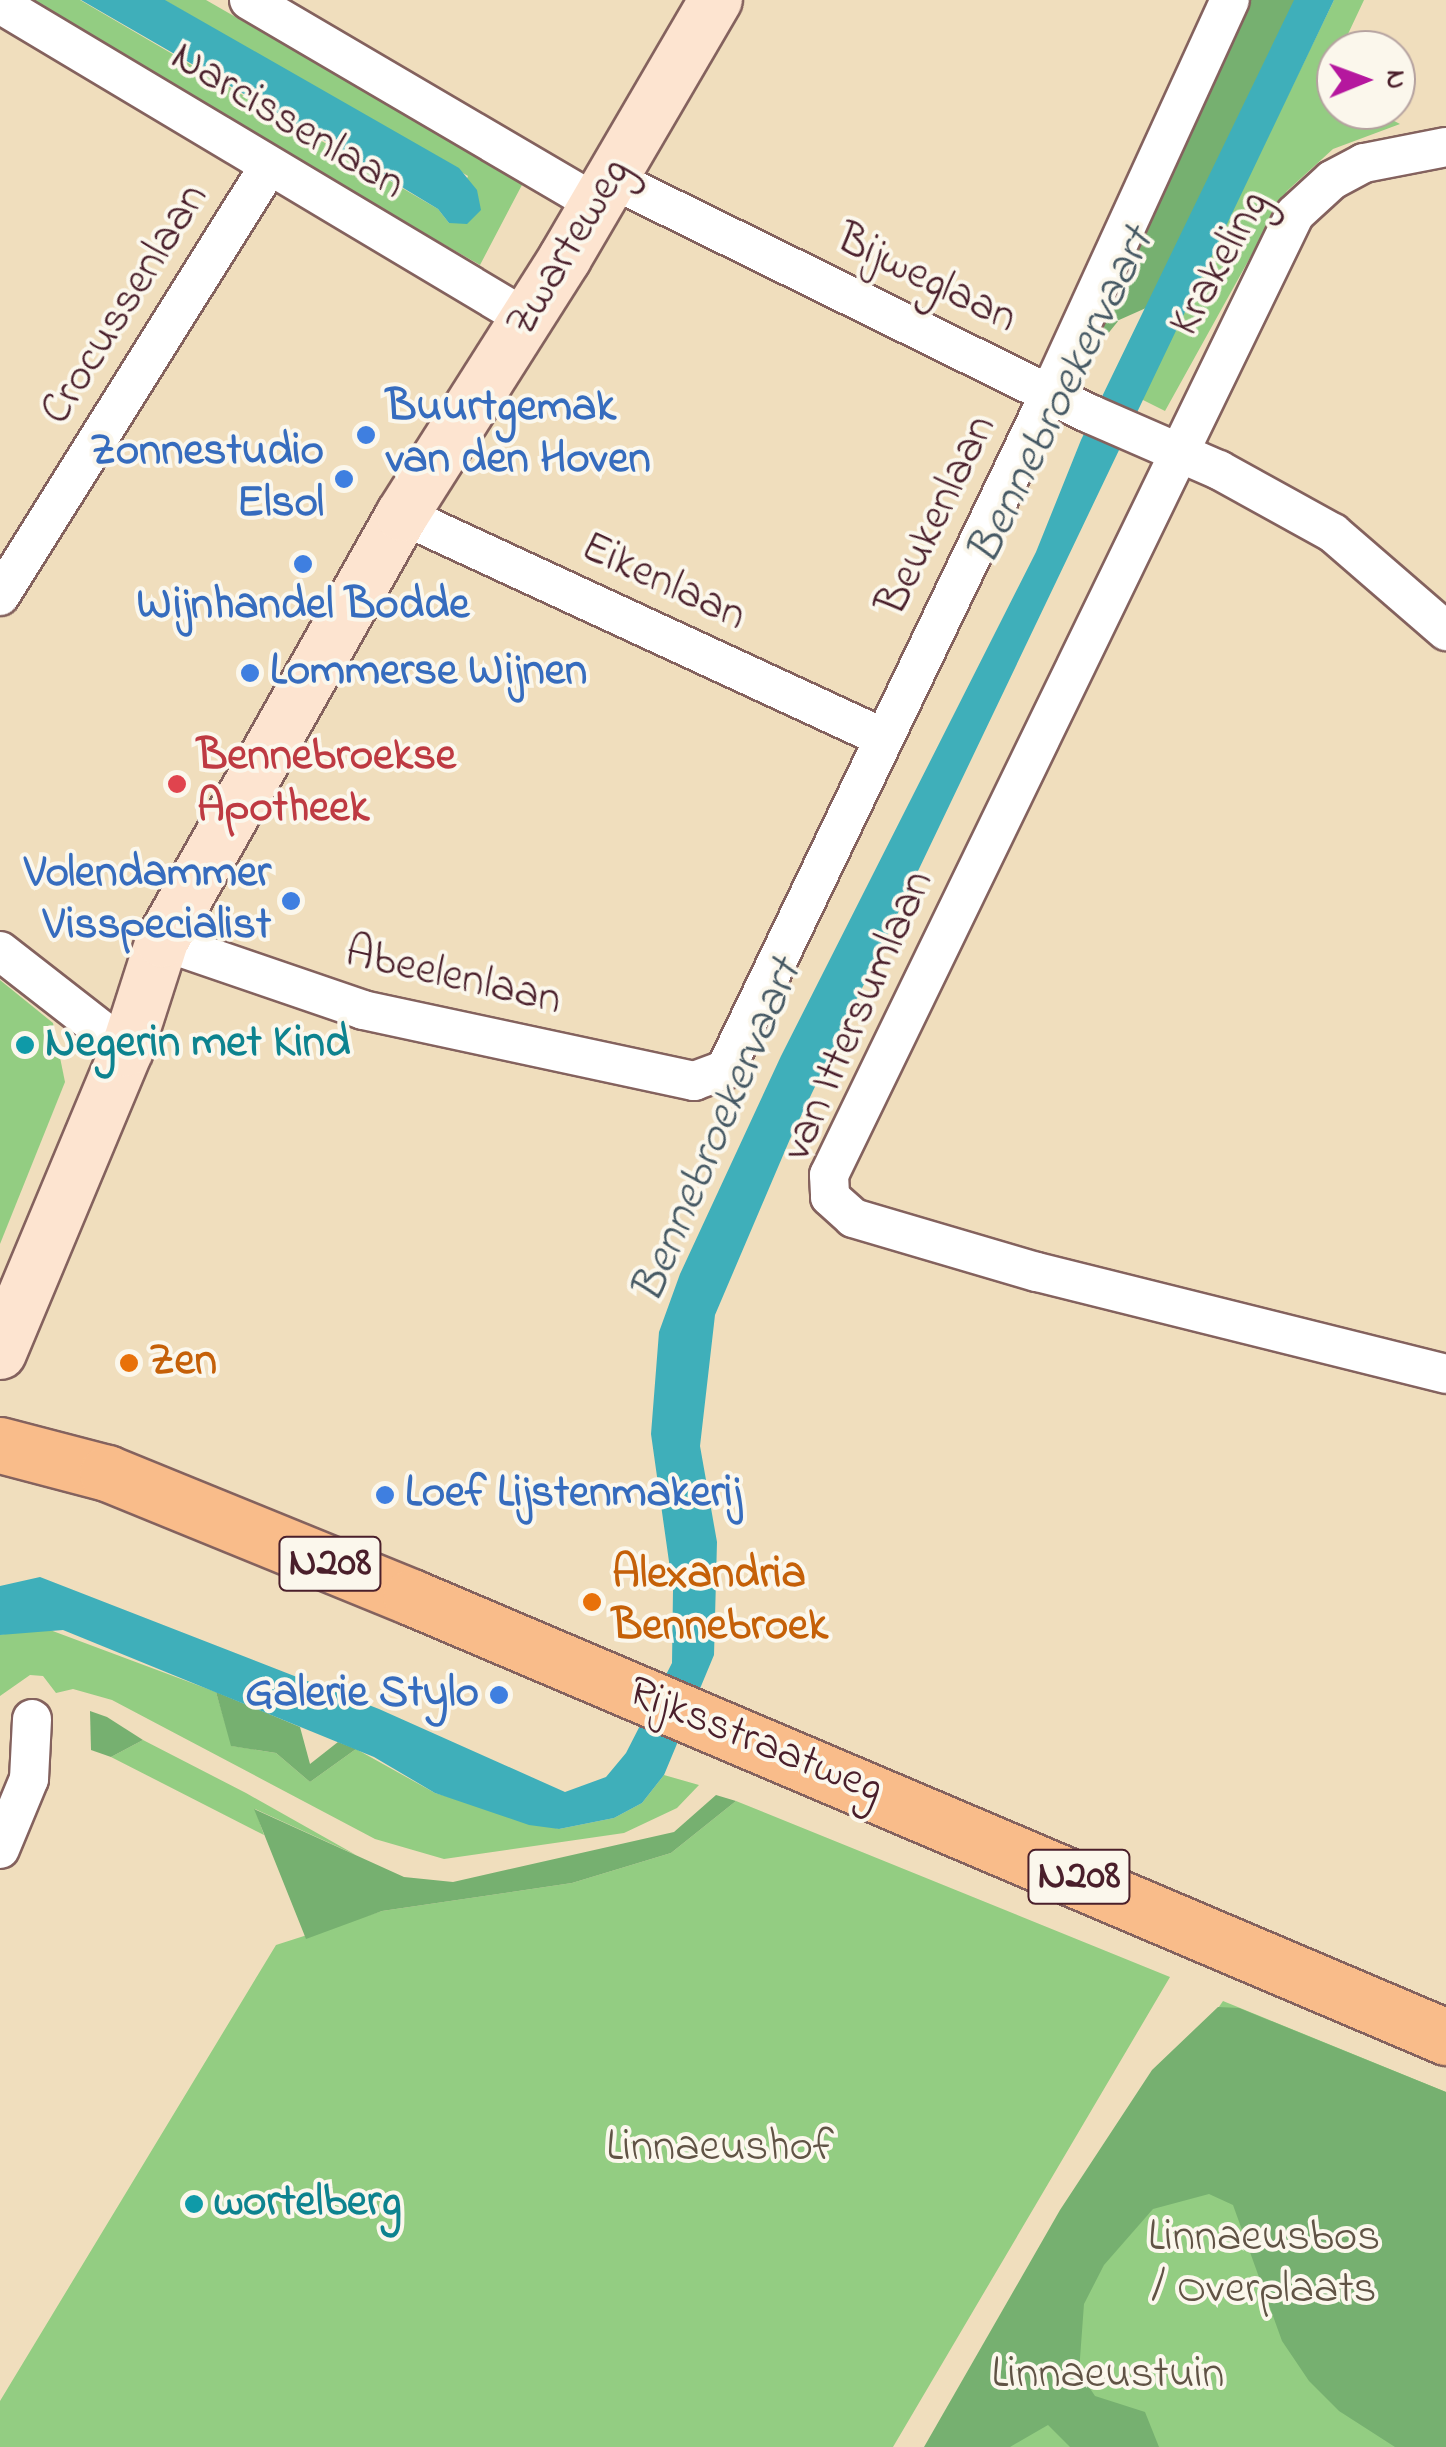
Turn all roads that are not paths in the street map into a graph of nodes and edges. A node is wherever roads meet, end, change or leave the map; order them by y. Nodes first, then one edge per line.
1 (249, 0) edge
2 (716, 0) edge
3 (1230, 0) edge
4 (3, 12) edge
5 (1446, 147) edge
6 (269, 166) junction
7 (604, 192) junction
8 (527, 319) junction
9 (1050, 393) junction
10 (1177, 454) junction
11 (402, 515) junction
12 (0, 596) edge
13 (1446, 631) edge
14 (884, 738) junction
15 (162, 941) junction
16 (0, 952) edge
17 (128, 1050) junction
18 (725, 1070) joint
19 (0, 1353) edge
20 (1446, 1374) edge
21 (0, 1445) edge
22 (32, 1718) dead end
23 (0, 1850) edge
24 (1440, 2022) edge

1 - 7 street, Narcissenlaan
2 - 7 main road, Zwarteweg
3 - 9 street, Beukenlaan
4 - 6 street, Narcissenlaan
5 - 10 street, Krakeling
6 - 8 street, Narcissenlaan
6 - 12 street, Crocussenlaan
7 - 8 main road, Zwarteweg
7 - 9 street, Bijweglaan
8 - 11 main road, Zwarteweg
9 - 10 street, Bijweglaan
9 - 14 street, Beukenlaan
10 - 13 street, Bijweglaan
10 - 20 street, van Ittersumlaan
11 - 14 street, Eikenlaan
11 - 15 main road, Zwarteweg
14 - 18 street, Beukenlaan
15 - 17 main road, Zwarteweg
15 - 18 street, Abeelenlaan
16 - 17 street
17 - 19 main road, Zwarteweg
21 - 24 main road, Rijksstraatweg / N208
22 - 23 street

